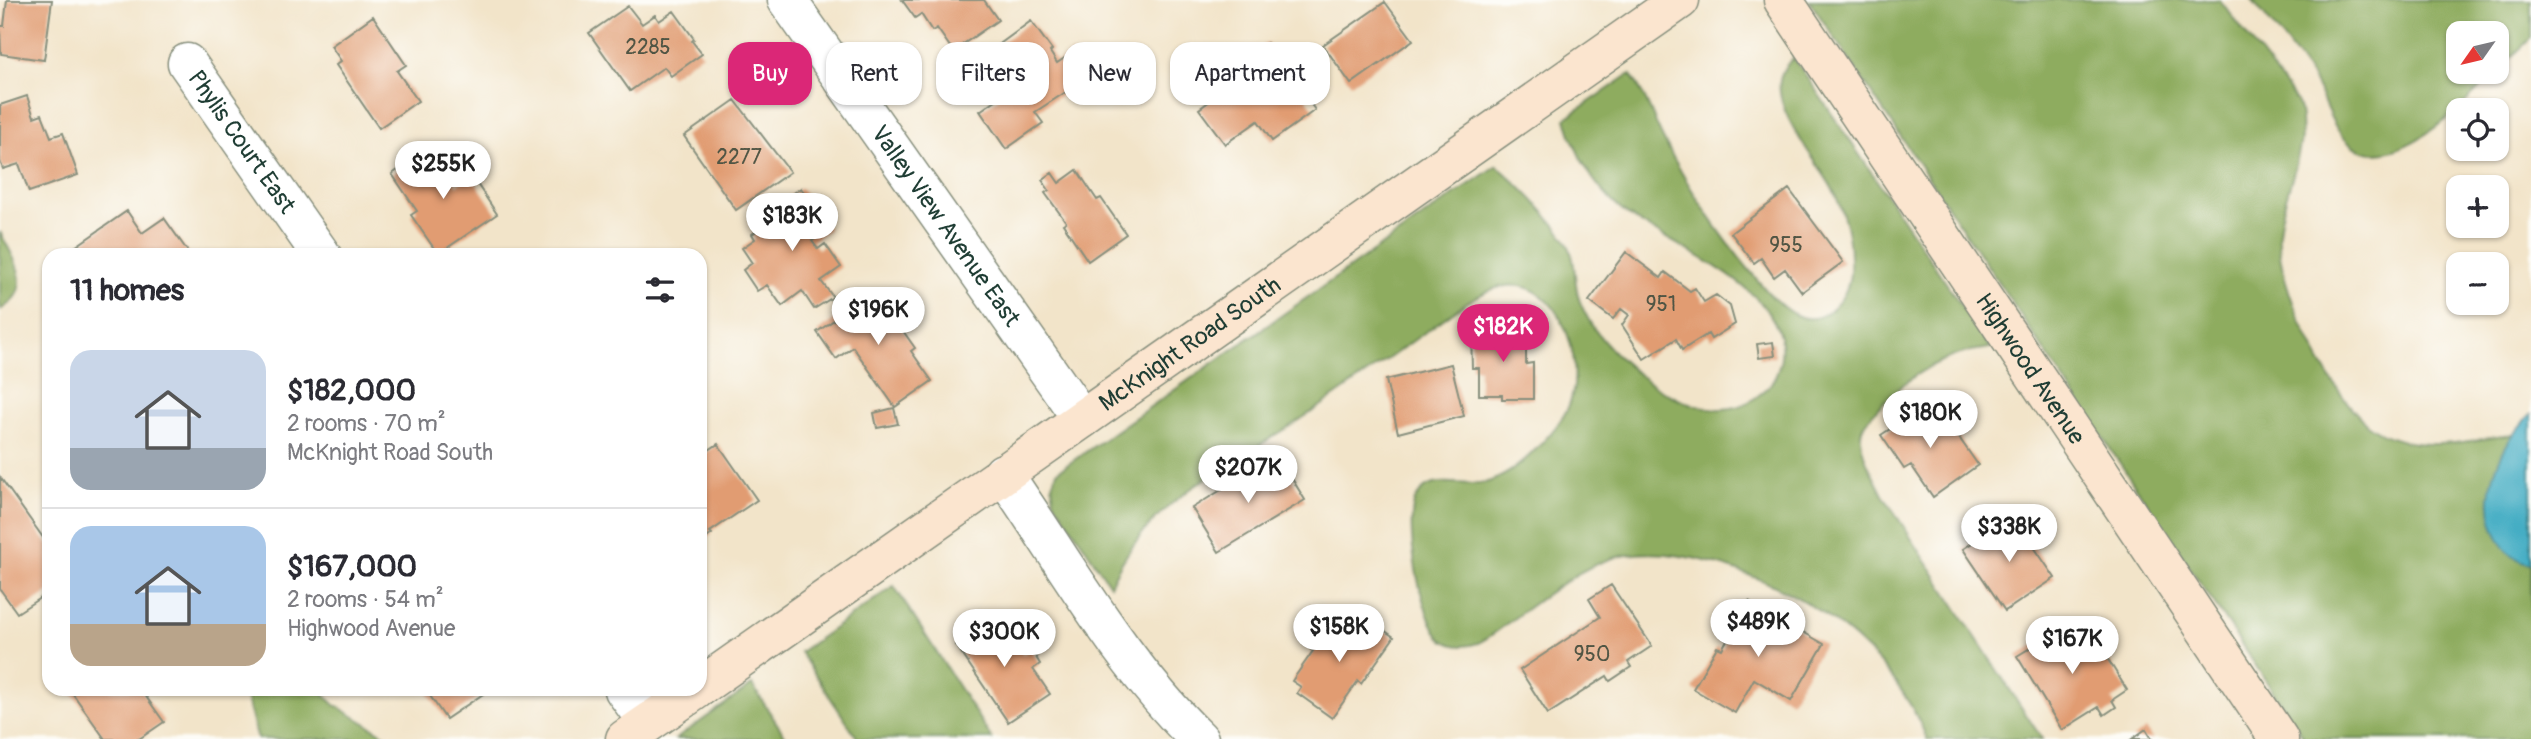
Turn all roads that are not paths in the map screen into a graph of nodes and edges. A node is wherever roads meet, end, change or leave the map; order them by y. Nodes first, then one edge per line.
1 (787, 0) edge
2 (1680, 0) edge
3 (1783, 0) edge
4 (187, 63) dead end
5 (316, 248) edge
6 (1082, 419) junction
7 (1003, 473) junction
8 (707, 682) edge
9 (626, 696) edge
10 (686, 696) edge
11 (636, 731) edge
12 (1199, 739) edge
13 (2279, 739) edge

1 - 6 street, Valley View Avenue East
2 - 6 street, McKnight Road South
3 - 13 street, Highwood Avenue
4 - 5 street, Phylis Court East
6 - 7 street, McKnight Road South
7 - 8 street, McKnight Road South
7 - 12 street
9 - 11 street
10 - 11 street, McKnight Road South

